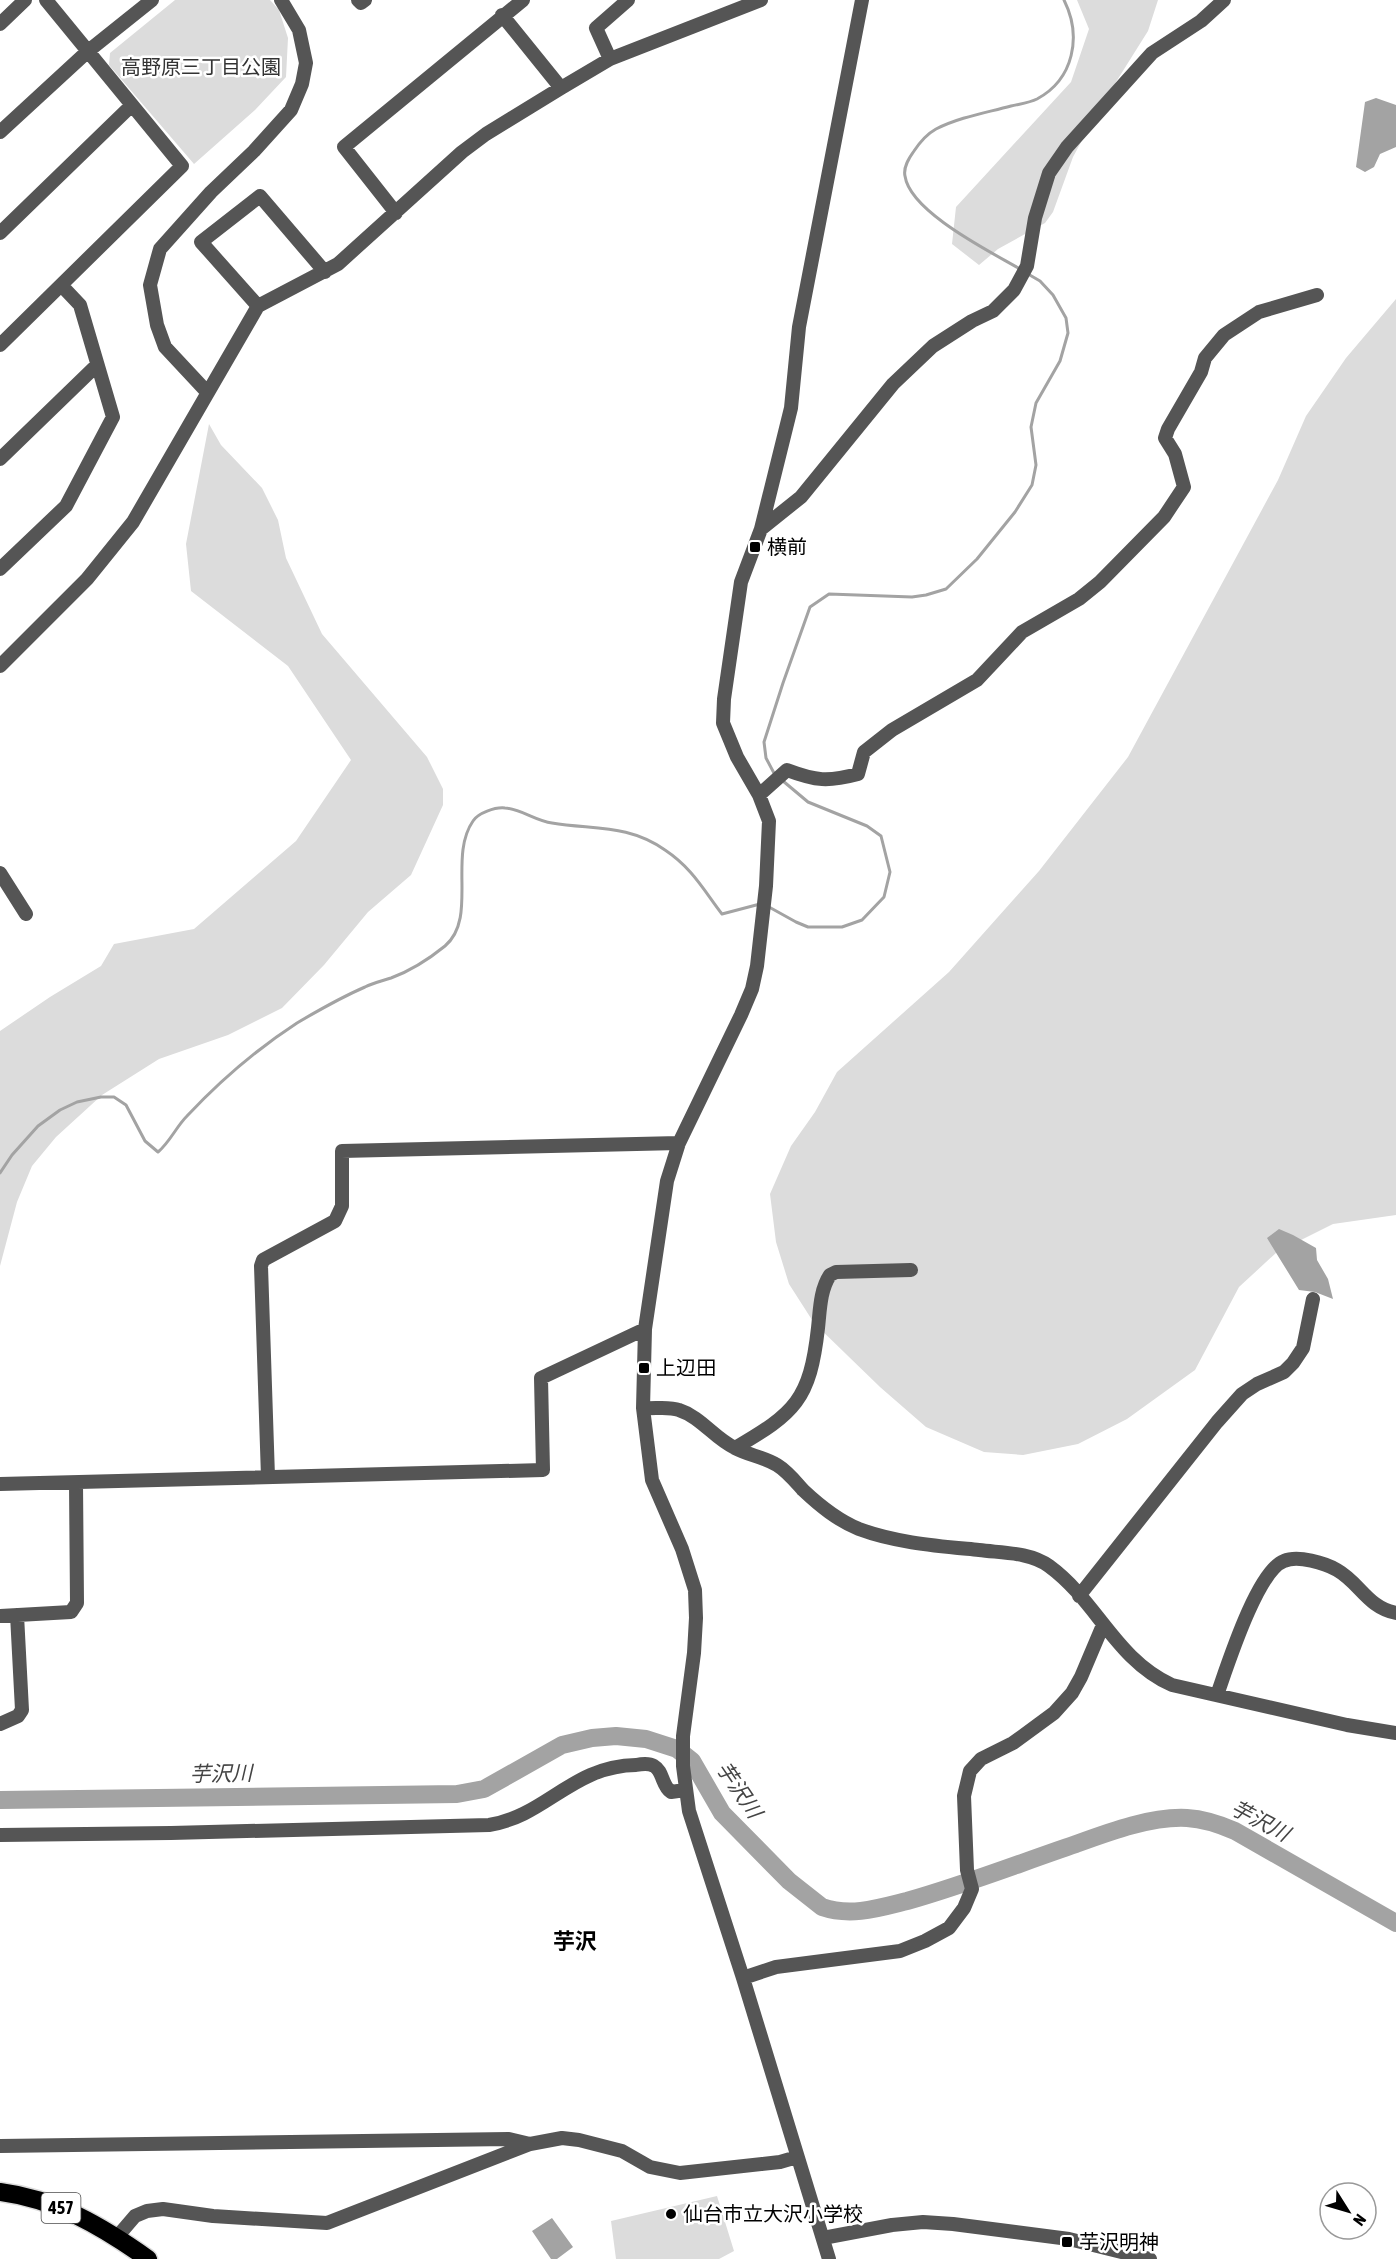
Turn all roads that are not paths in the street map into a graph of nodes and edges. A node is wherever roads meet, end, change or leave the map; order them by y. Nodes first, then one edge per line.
1 (26, 0) edge
2 (46, 0) edge
3 (152, 0) edge
4 (281, 0) edge
5 (358, 0) edge
6 (365, 0) edge
7 (523, 0) edge
8 (628, 0) edge
9 (862, 0) edge
10 (1224, 0) edge
11 (754, 1) edge
12 (502, 15) junction
13 (0, 24) edge
14 (87, 52) junction
15 (610, 59) junction
16 (561, 88) junction
17 (132, 105) junction
18 (0, 132) edge
19 (396, 213) junction
20 (0, 233) edge
21 (325, 272) junction
22 (62, 286) junction
23 (1317, 295) dead end
24 (258, 306) junction
25 (0, 345) edge
26 (98, 365) junction
27 (207, 392) junction
28 (0, 459) edge
29 (761, 529) junction
30 (0, 569) edge
31 (0, 666) edge
32 (765, 790) junction
33 (0, 873) edge
34 (26, 914) dead end
35 (679, 1143) junction
36 (912, 1270) dead end
37 (1313, 1299) dead end
38 (645, 1329) junction
39 (643, 1408) junction
40 (735, 1448) junction
41 (268, 1477) junction
42 (76, 1483) junction
43 (0, 1484) edge
44 (1079, 1596) junction
45 (1396, 1613) edge
46 (17, 1615) junction
47 (0, 1616) edge
48 (1103, 1625) junction
49 (1217, 1695) junction
50 (0, 1724) edge
51 (1396, 1733) edge
52 (685, 1790) junction
53 (0, 1835) edge
54 (743, 1978) junction
55 (530, 2144) junction
56 (0, 2146) edge
57 (797, 2157) junction
58 (0, 2192) edge
59 (117, 2237) junction
60 (823, 2238) junction
61 (148, 2259) edge
62 (829, 2259) edge
63 (1150, 2259) edge

1 - 13 street
2 - 14 street
3 - 14 street
4 - 27 street
5 - 6 street
7 - 12 street
8 - 15 street
9 - 29 street
10 - 29 street
11 - 15 street
12 - 16 street
12 - 19 street
14 - 17 street
14 - 18 street
15 - 16 street
16 - 19 street
17 - 20 street
17 - 22 street
19 - 21 street
21 - 24 street
21 - 24 street
22 - 25 street
22 - 26 street
23 - 32 street
24 - 27 street
26 - 28 street
26 - 30 street
27 - 31 street
29 - 32 street
32 - 35 street
33 - 34 street
35 - 38 street
35 - 41 street
36 - 40 street
37 - 44 street
38 - 39 street
38 - 41 street
39 - 40 street
39 - 52 street
40 - 44 street
41 - 42 street
42 - 43 street
42 - 46 street
44 - 48 street
45 - 49 street
46 - 47 street
46 - 50 street
48 - 49 street
48 - 54 street
49 - 51 street
52 - 53 street
52 - 54 street
54 - 57 street
55 - 56 street
55 - 57 street
55 - 59 street
57 - 60 street
58 - 59 highway, 457
59 - 61 highway, 457
60 - 62 street
60 - 63 street

